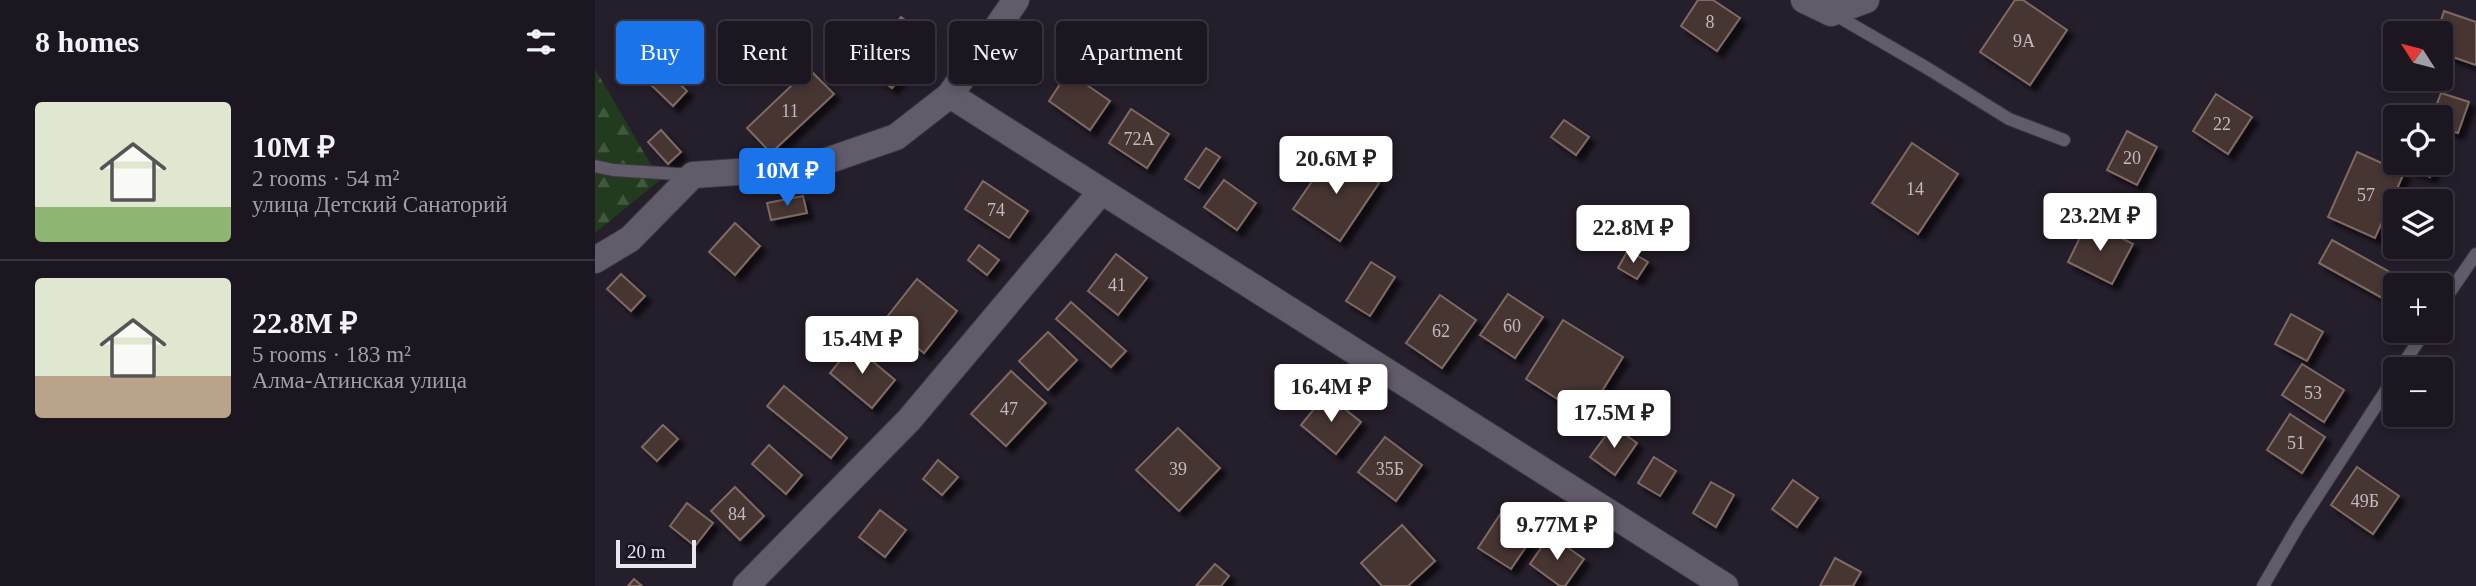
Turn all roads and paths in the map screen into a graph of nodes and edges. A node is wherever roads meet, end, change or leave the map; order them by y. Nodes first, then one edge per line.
1 (1016, 0) edge
2 (1804, 0) edge
3 (1866, 0) edge
4 (1831, 13) junction
5 (950, 95) junction
6 (2064, 140) dead end
7 (595, 166) edge
8 (693, 175) junction
9 (1100, 192) junction
10 (2476, 254) edge
11 (595, 260) edge
12 (2453, 288) edge
13 (2383, 395) edge
14 (746, 586) edge
15 (1725, 586) edge
16 (2263, 586) edge

1 - 5 street
2 - 4 street
3 - 4 street
4 - 6 lane
5 - 8 street
5 - 9 street
7 - 8 lane
8 - 11 street
9 - 14 street
9 - 15 street
10 - 12 lane
13 - 16 lane

